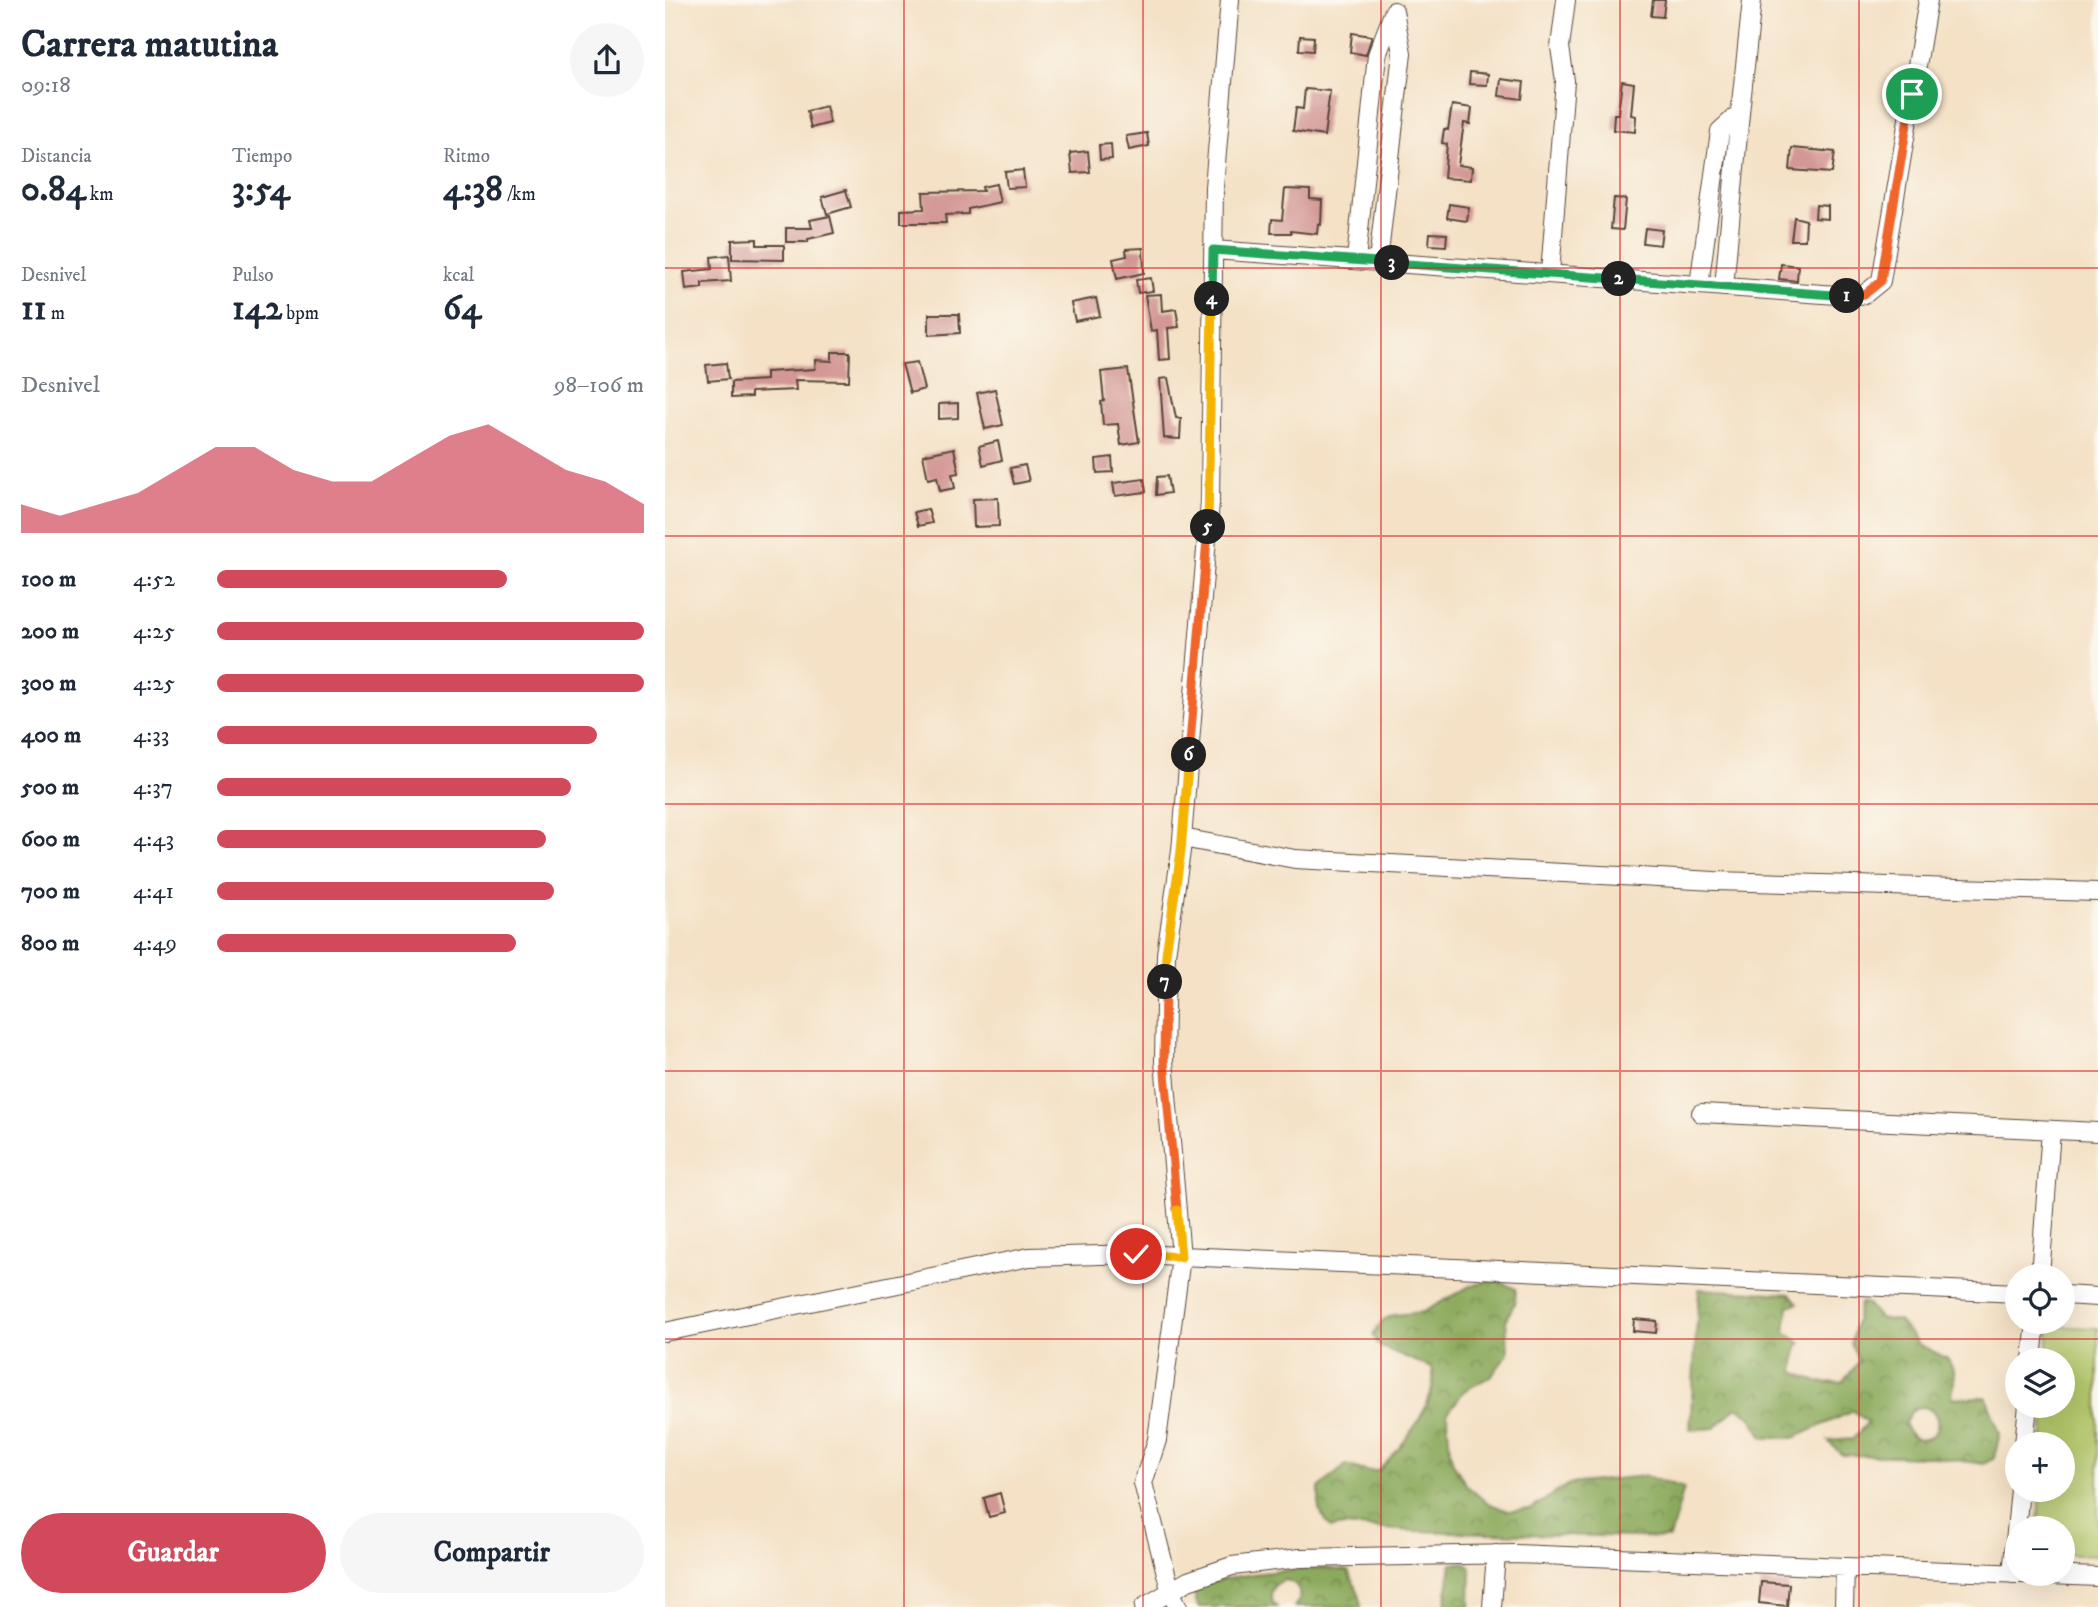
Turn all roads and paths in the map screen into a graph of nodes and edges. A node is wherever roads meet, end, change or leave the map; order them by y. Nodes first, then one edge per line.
1 (1230, 0) edge
2 (1566, 0) edge
3 (1752, 0) edge
4 (1928, 0) edge
5 (1395, 5) edge
6 (1740, 113) junction
7 (1213, 250) junction
8 (1356, 260) junction
9 (1378, 262) junction
10 (1550, 274) junction
11 (1699, 285) junction
12 (1724, 287) junction
13 (1182, 838) junction
14 (2098, 892) edge
15 (1701, 1114) dead end
16 (2051, 1129) junction
17 (2098, 1132) edge
18 (1181, 1257) junction
19 (2041, 1264) edge
20 (2005, 1292) edge
21 (2075, 1296) edge
22 (2098, 1297) edge
23 (665, 1332) edge
24 (1496, 1554) junction
25 (1846, 1567) junction
26 (2005, 1574) edge
27 (2075, 1576) edge
28 (2098, 1577) edge
29 (1174, 1600) edge
30 (1144, 1607) edge
31 (1492, 1607) edge
32 (1844, 1607) edge

1 - 7 street
2 - 10 street
3 - 6 street
4 - 12 street
5 - 8 street
5 - 9 street
6 - 11 street
6 - 12 street
7 - 8 street
7 - 13 street
8 - 9 street
9 - 10 street
10 - 11 street
11 - 12 street
13 - 14 street
13 - 18 street
15 - 16 street
16 - 17 street
16 - 19 street
18 - 20 street
18 - 23 street
18 - 29 street
21 - 22 street
24 - 25 street
24 - 29 street
24 - 31 street
25 - 26 street
25 - 32 street
27 - 28 street
29 - 30 street

